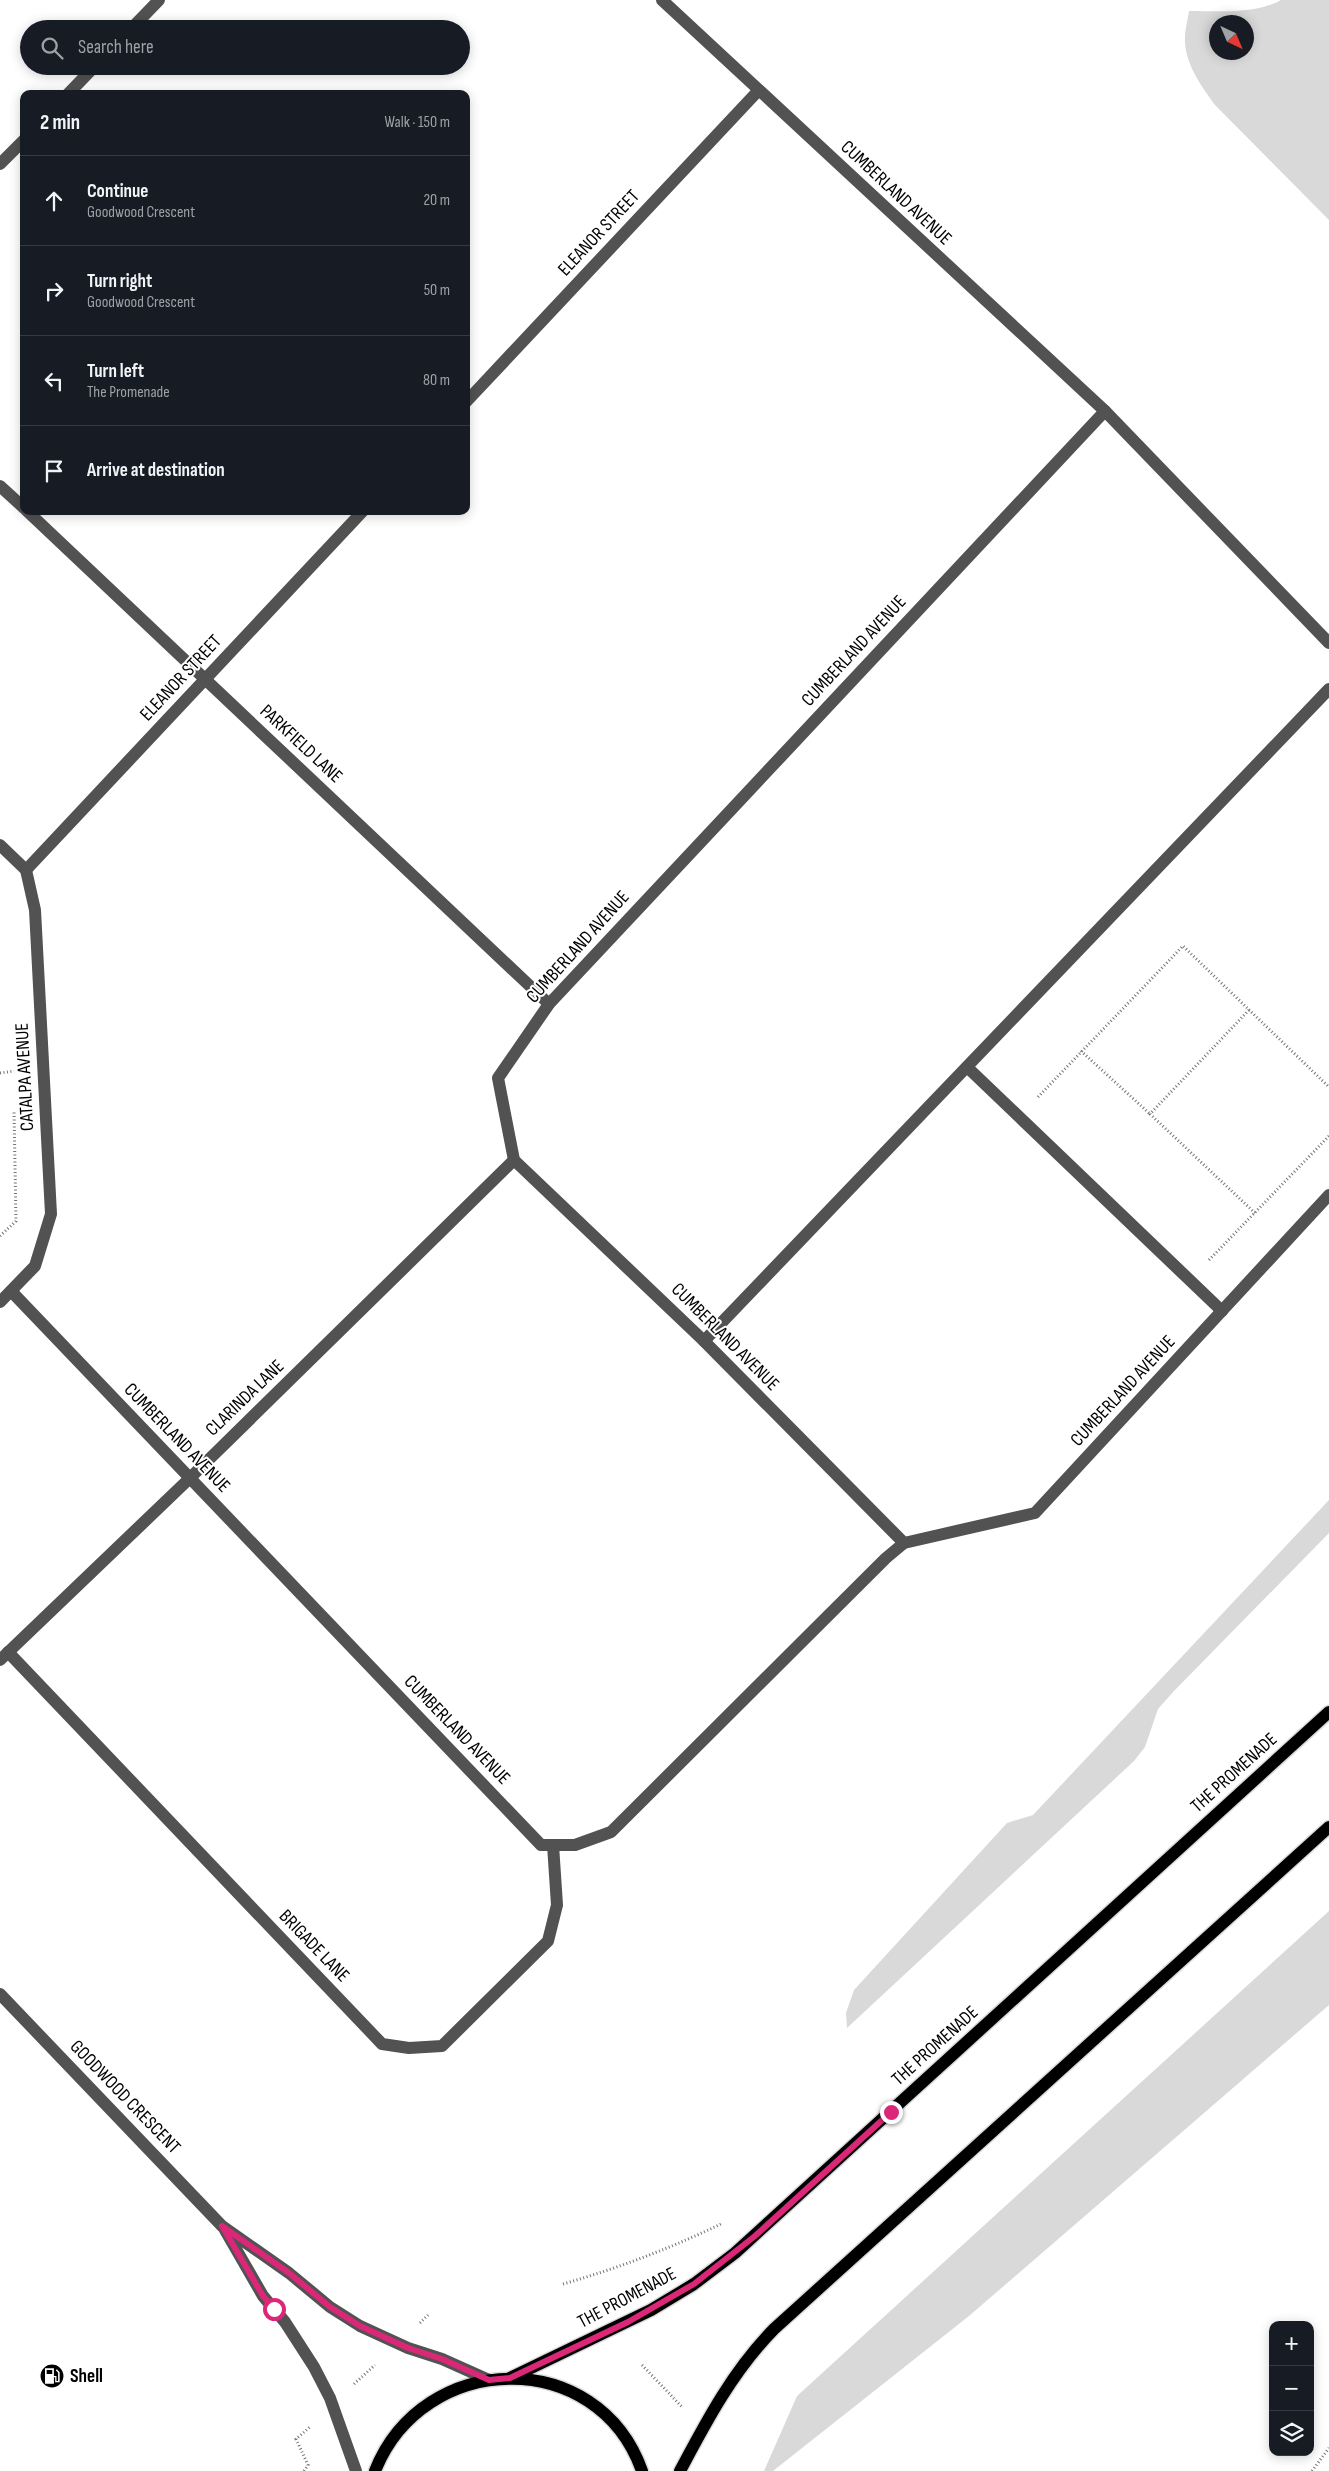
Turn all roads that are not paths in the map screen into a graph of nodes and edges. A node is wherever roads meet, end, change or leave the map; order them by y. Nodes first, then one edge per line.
1 (158, 0) edge
2 (662, 0) edge
3 (139, 20) edge
4 (86, 75) edge
5 (72, 90) edge
6 (758, 91) junction
7 (20, 144) edge
8 (0, 164) edge
9 (470, 398) edge
10 (1105, 411) junction
11 (0, 486) edge
12 (20, 504) edge
13 (31, 515) edge
14 (359, 515) edge
15 (1329, 643) edge
16 (205, 679) junction
17 (1329, 689) edge
18 (0, 845) edge
19 (26, 870) junction
20 (549, 1004) junction
21 (966, 1067) junction
22 (514, 1160) junction
23 (1329, 1195) edge
24 (11, 1291) junction
25 (0, 1302) edge
26 (1222, 1311) junction
27 (704, 1341) junction
28 (190, 1478) junction
29 (904, 1543) junction
30 (4, 1656) edge
31 (1329, 1712) edge
32 (1329, 1827) edge
33 (553, 1845) junction
34 (0, 1994) edge
35 (222, 2226) junction
36 (510, 2378) junction
37 (489, 2380) junction
38 (356, 2471) edge
39 (375, 2471) edge
40 (642, 2471) edge
41 (680, 2471) edge

1 - 3 street
2 - 6 street, CUMBERLAND AVENUE
4 - 5 street
6 - 9 street, ELEANOR STREET
6 - 10 street, CUMBERLAND AVENUE
7 - 8 street
10 - 15 street, CUMBERLAND AVENUE
10 - 20 street, CUMBERLAND AVENUE
11 - 12 street
13 - 16 street, PARKFIELD LANE
14 - 16 street, ELEANOR STREET
16 - 19 street, ELEANOR STREET
16 - 20 street, PARKFIELD LANE
17 - 21 street
18 - 19 street
19 - 24 street, CATALPA AVENUE
20 - 22 street, CUMBERLAND AVENUE
21 - 26 street
21 - 27 street
22 - 27 street, CUMBERLAND AVENUE
22 - 28 street, CLARINDA LANE
23 - 26 street, CUMBERLAND AVENUE
24 - 25 street, CATALPA AVENUE
24 - 28 street, CUMBERLAND AVENUE
26 - 29 street, CUMBERLAND AVENUE
27 - 29 street, CUMBERLAND AVENUE
28 - 30 street, CLARINDA LANE
28 - 33 street, CUMBERLAND AVENUE
29 - 33 street, CUMBERLAND AVENUE
30 - 33 street, BRIGADE LANE
31 - 36 main road, THE PROMENADE
32 - 41 main road
34 - 35 street, GOODWOOD CRESCENT
35 - 37 street, GOODWOOD CRESCENT
35 - 38 street, GOODWOOD CRESCENT
36 - 37 main road
36 - 40 main road
37 - 39 main road

